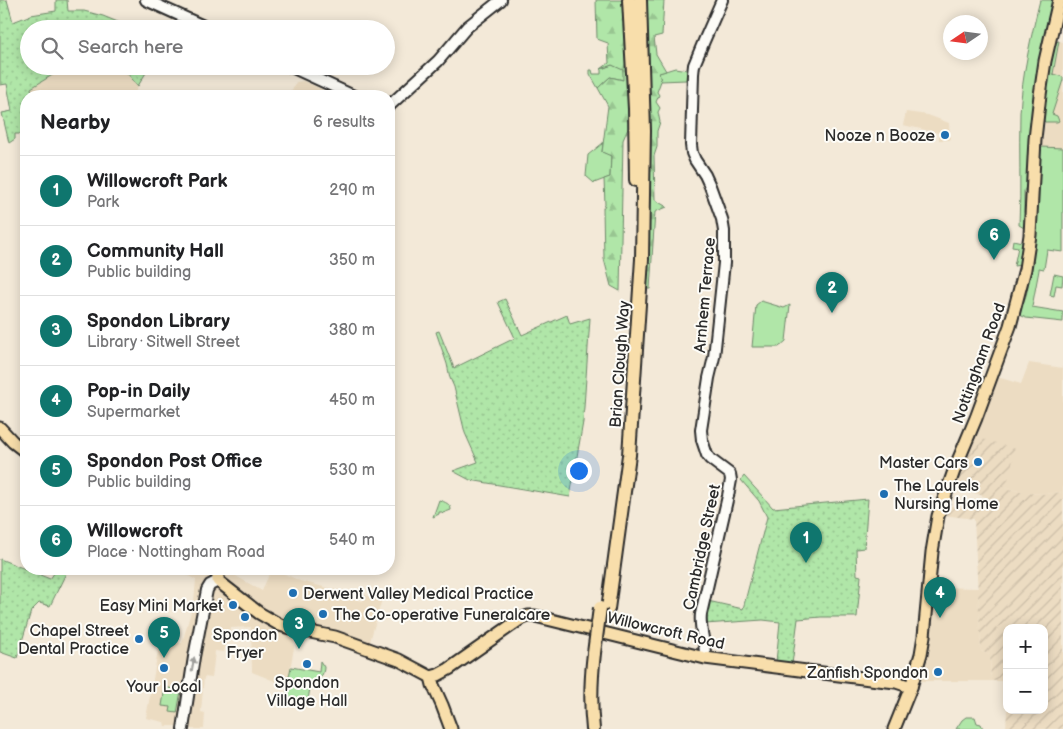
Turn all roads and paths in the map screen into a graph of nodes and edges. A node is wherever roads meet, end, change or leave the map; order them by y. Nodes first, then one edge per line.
1 (146, 0) edge
2 (501, 0) edge
3 (629, 0) edge
4 (640, 0) edge
5 (722, 0) edge
6 (1059, 0) edge
7 (190, 20) edge
8 (308, 75) edge
9 (341, 90) edge
10 (395, 100) edge
11 (0, 428) edge
12 (20, 447) edge
13 (729, 473) joint
14 (218, 575) edge
15 (218, 581) junction
16 (604, 609) junction
17 (598, 653) junction
18 (705, 658) junction
19 (431, 678) junction
20 (911, 687) junction
21 (183, 729) edge
22 (451, 729) edge
23 (593, 729) edge
24 (602, 729) edge
25 (894, 729) edge

1 - 7 street
2 - 10 street
3 - 16 highway, Brian Clough Way
4 - 16 highway, Brian Clough Way
5 - 13 street, Arnhem Terrace
6 - 20 main road, Nottingham Road
8 - 9 street
11 - 12 main road
13 - 18 street, Cambridge Street
14 - 15 main road
15 - 19 main road
21 -> 15 street
16 - 17 highway, Brian Clough Way, bridge
17 - 23 highway, Brian Clough Way
17 - 24 highway, Brian Clough Way
18 - 19 main road, Willowcroft Road
18 - 20 main road, Willowcroft Road
19 - 22 main road
20 - 25 main road, Nottingham Road

